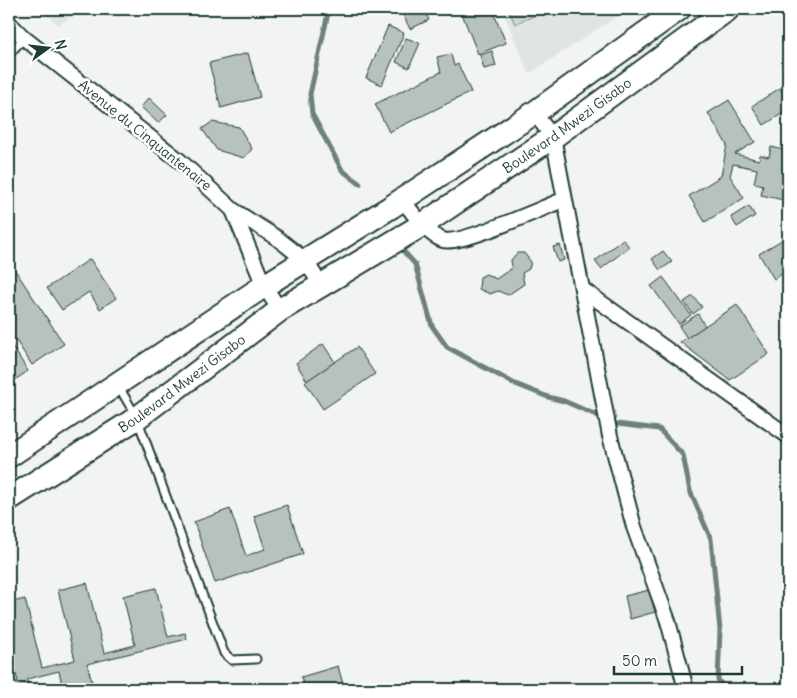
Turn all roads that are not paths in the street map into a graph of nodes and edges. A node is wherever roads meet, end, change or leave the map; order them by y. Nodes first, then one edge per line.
1 (679, 9) edge
2 (728, 9) edge
3 (9, 23) edge
4 (24, 38) junction
5 (9, 54) edge
6 (534, 113) junction
7 (553, 137) junction
8 (563, 200) junction
9 (396, 203) junction
10 (233, 210) junction
11 (412, 230) junction
12 (305, 260) junction
13 (321, 285) junction
14 (264, 286) junction
15 (582, 289) junction
16 (280, 310) junction
17 (117, 384) junction
18 (137, 418) junction
19 (788, 436) edge
20 (9, 456) edge
21 (9, 498) edge
22 (256, 659) dead end
23 (686, 689) edge

1 - 6 main road, Boulevard Mwezi Gisabo
2 - 7 main road, Boulevard Mwezi Gisabo
3 - 4 street, Avenue du Cinquantenaire
4 - 5 lane
4 - 10 street, Avenue du Cinquantenaire
6 - 7 street
6 - 9 main road, Boulevard Mwezi Gisabo
7 - 8 street
7 - 11 main road, Boulevard Mwezi Gisabo
8 - 11 street
8 - 15 street
9 - 11 street
9 - 12 main road, Boulevard Mwezi Gisabo
10 - 12 street
10 - 14 street
11 - 13 main road, Boulevard Mwezi Gisabo
12 - 13 street
12 - 14 main road
13 - 16 main road, Boulevard Mwezi Gisabo
14 - 16 street
14 - 17 main road
15 - 19 street
15 - 23 street
16 - 18 main road, Boulevard Mwezi Gisabo
17 - 18 lane
17 - 20 main road
18 - 21 main road, Boulevard Mwezi Gisabo
18 - 22 lane

